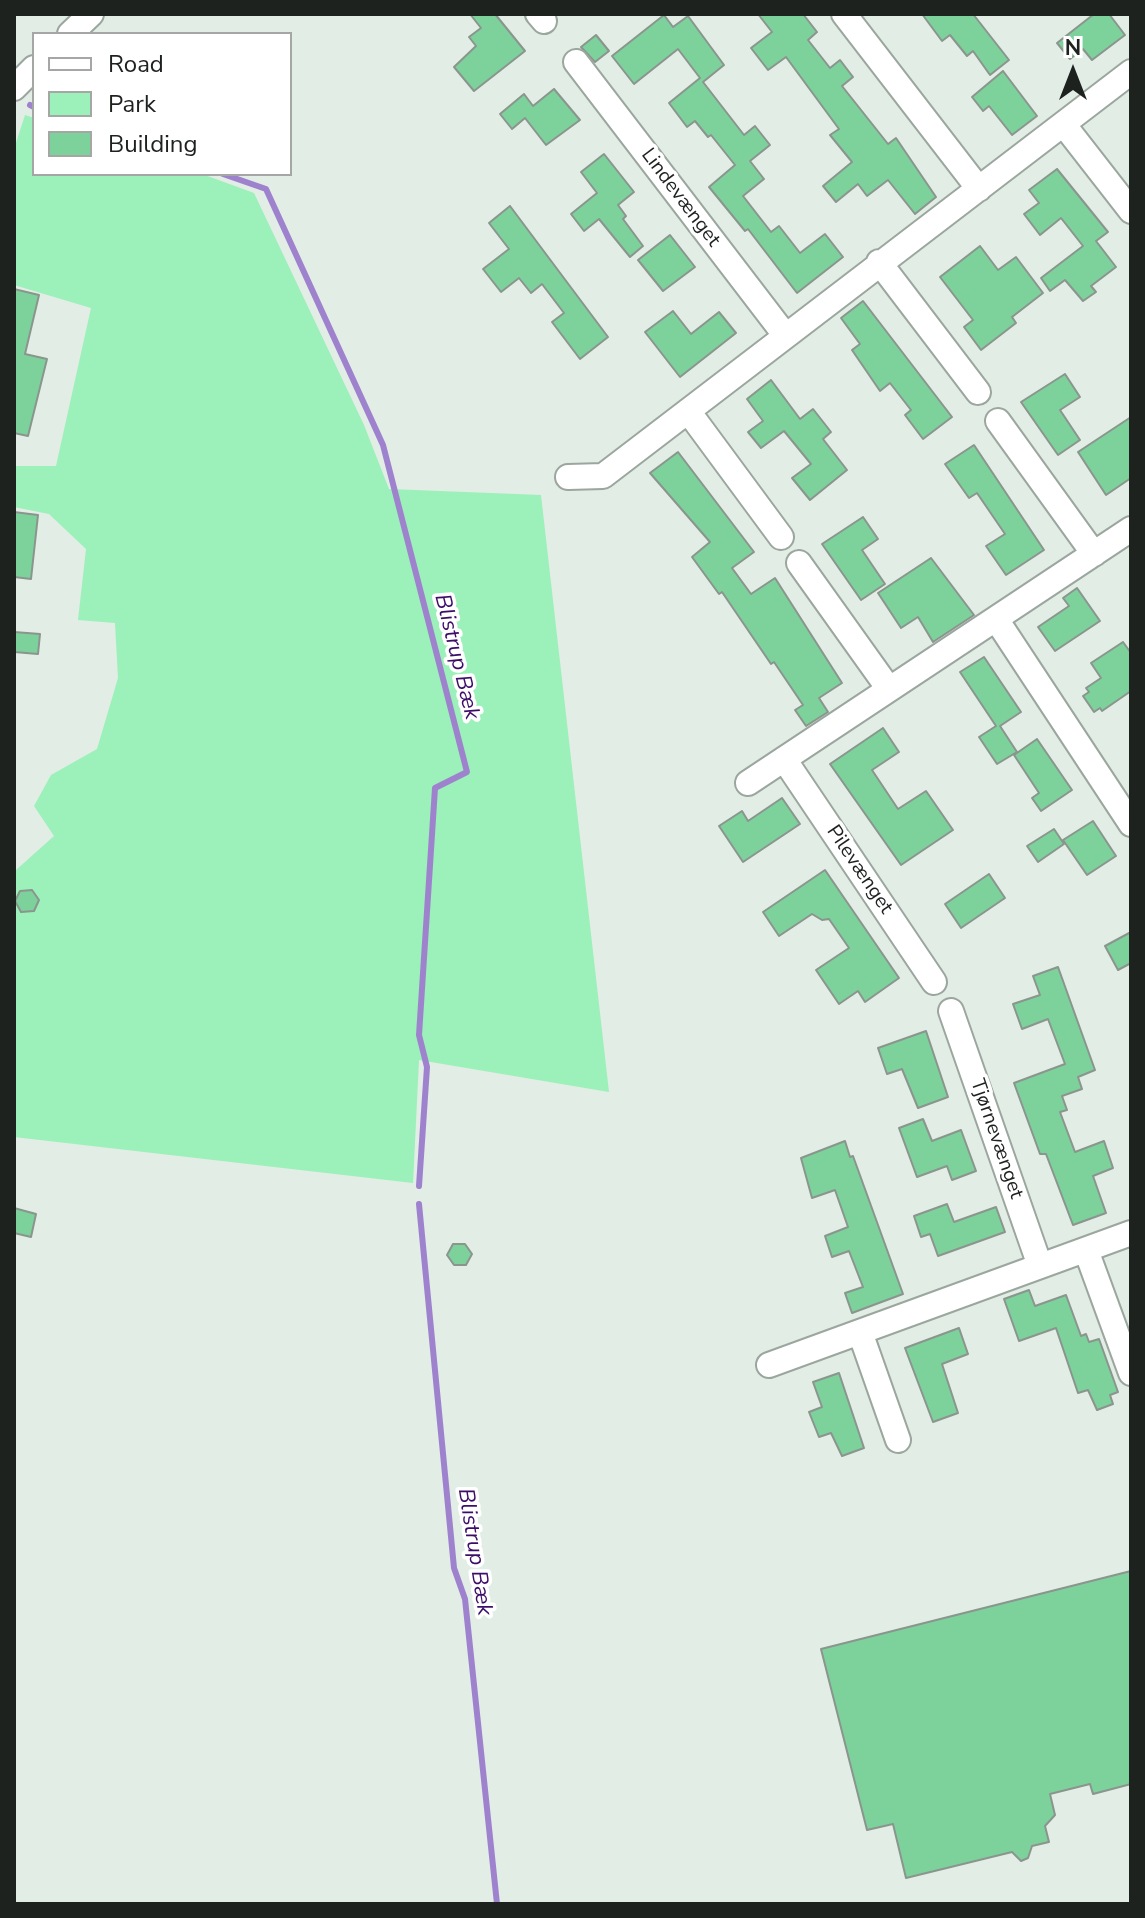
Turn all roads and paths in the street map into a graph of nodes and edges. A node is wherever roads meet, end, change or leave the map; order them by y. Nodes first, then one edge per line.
1 (91, 14) edge
2 (844, 14) edge
3 (72, 32) edge
4 (576, 62) dead end
5 (32, 70) edge
6 (1131, 72) edge
7 (14, 88) edge
8 (1064, 125) junction
9 (979, 189) junction
10 (1131, 211) edge
11 (879, 262) junction
12 (785, 335) junction
13 (978, 392) dead end
14 (688, 411) junction
15 (998, 421) dead end
16 (568, 477) dead end
17 (1131, 529) edge
18 (781, 537) dead end
19 (1094, 554) junction
20 (799, 563) dead end
21 (996, 619) junction
22 (889, 689) junction
23 (784, 759) junction
24 (748, 783) dead end
25 (1131, 824) edge
26 (934, 982) dead end
27 (951, 1011) dead end
28 (1131, 1233) edge
29 (1086, 1250) junction
30 (1040, 1266) junction
31 (860, 1332) junction
32 (769, 1365) dead end
33 (1131, 1373) edge
34 (898, 1440) dead end

1 - 3 street
2 - 9 street
4 - 12 street, Lindevænget
5 - 7 street
6 - 8 street
8 - 9 street
8 - 10 street
9 - 11 street
11 - 12 street
11 - 13 street
12 - 14 street
14 - 16 street
14 - 18 street
15 - 19 street
17 - 19 street
19 - 21 street
20 - 22 street
21 - 22 street
21 - 25 street
22 - 23 street
23 - 24 street
23 - 26 street, Pilevænget
27 - 30 street, Tjørnevænget
28 - 29 street
29 - 30 street
29 - 33 street
30 - 31 street
31 - 32 street
31 - 34 street

